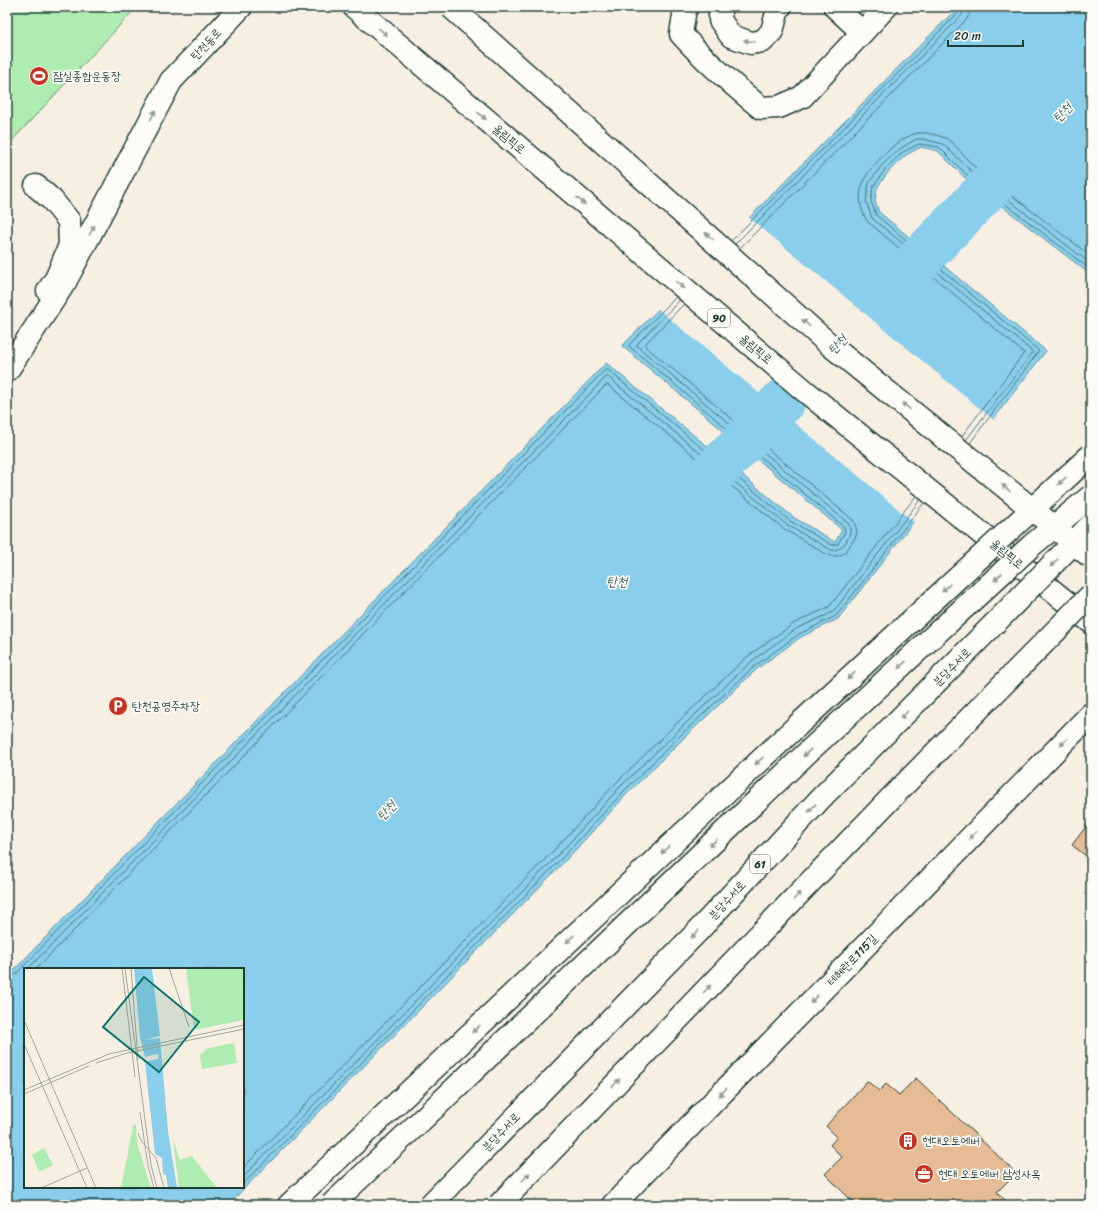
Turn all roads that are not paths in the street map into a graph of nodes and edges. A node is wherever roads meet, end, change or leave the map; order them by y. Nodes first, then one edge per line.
1 (240, 7) edge
2 (354, 7) edge
3 (451, 7) edge
4 (687, 7) edge
5 (720, 7) edge
6 (780, 7) edge
7 (835, 7) edge
8 (886, 7) edge
9 (862, 32) junction
10 (36, 186) dead end
11 (7, 354) edge
12 (7, 371) edge
13 (1091, 455) edge
14 (1091, 496) edge
15 (1091, 525) edge
16 (1091, 557) edge
17 (1091, 595) edge
18 (1090, 621) edge
19 (1091, 714) edge
20 (289, 1205) edge
21 (331, 1205) edge
22 (430, 1205) edge
23 (499, 1205) edge
24 (613, 1205) edge

12 -> 1 main road, 탄천동로
2 -> 18 main road, 올림픽로 / 90, bridge
16 -> 3 main road, bridge
4 - 9 main road
6 -> 5 main road
7 - 9 main road
8 - 9 main road
10 - 11 main road
13 -> 20 main road, bridge
14 -> 21 main road, bridge
15 -> 22 main road, 분당수서로 / 61, bridge
23 -> 17 main road, bridge
19 -> 24 main road, 테헤란로115길

